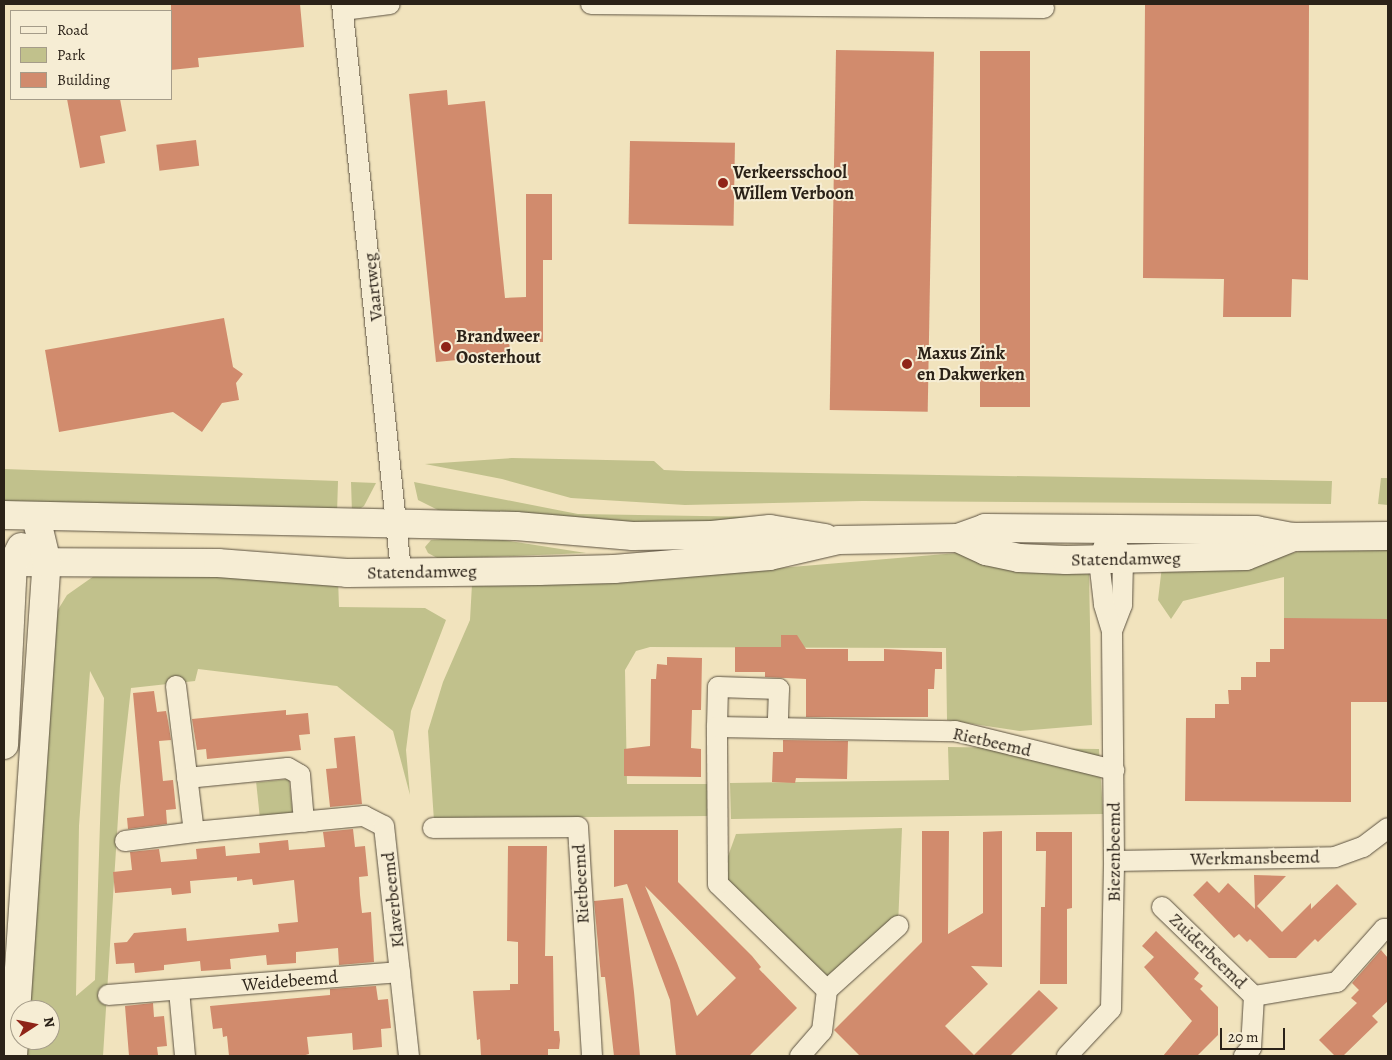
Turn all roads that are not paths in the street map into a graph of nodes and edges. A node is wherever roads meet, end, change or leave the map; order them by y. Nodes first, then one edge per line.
1 (390, 4) edge
2 (591, 4) edge
3 (343, 7) edge
4 (1044, 8) dead end
5 (4, 515) edge
6 (36, 516) junction
7 (396, 525) junction
8 (1110, 528) junction
9 (1388, 536) edge
10 (1293, 537) junction
11 (958, 538) junction
12 (839, 540) junction
13 (1111, 560) junction
14 (8, 562) edge
15 (47, 563) junction
16 (401, 571) junction
17 (176, 686) dead end
18 (717, 727) junction
19 (778, 727) junction
20 (4, 745) edge
21 (1114, 770) junction
22 (187, 778) junction
23 (304, 822) junction
24 (433, 828) dead end
25 (1388, 828) edge
26 (194, 832) junction
27 (125, 841) dead end
28 (1114, 862) junction
29 (1162, 907) dead end
30 (898, 926) dead end
31 (1388, 929) edge
32 (400, 972) junction
33 (179, 990) junction
34 (827, 990) junction
35 (108, 995) dead end
36 (1254, 996) junction
37 (804, 1055) edge
38 (13, 1056) edge
39 (186, 1056) edge
40 (409, 1056) edge
41 (592, 1056) edge
42 (1067, 1056) edge
43 (1244, 1056) edge

1 - 3 street
2 - 4 street
3 - 7 street, Vaartweg
5 - 6 main road, Statendamweg
6 - 7 main road, Statendamweg
6 - 14 main road
6 - 15 main road
7 - 12 main road, Statendamweg
7 - 16 street, Vaartweg
8 - 10 main road, Statendamweg
8 - 11 main road, Statendamweg
8 - 13 street, Biezenbeemd
9 - 10 main road, Statendamweg
10 - 13 main road, Statendamweg
11 - 12 main road, Statendamweg
11 - 13 main road, Statendamweg
12 - 16 main road, Statendamweg
13 - 21 street, Biezenbeemd
14 - 15 main road, Statendamweg
14 - 20 main road
15 - 16 main road, Statendamweg
15 - 38 main road
17 - 22 street
18 - 19 street, Rietbeemd
18 - 19 street
18 - 34 street
19 - 21 street, Rietbeemd
21 - 28 street, Biezenbeemd
22 - 23 street
22 - 26 street
23 - 26 street, Klaverbeemd
23 - 32 street, Klaverbeemd
24 - 41 street, Rietbeemd
25 - 28 street, Werkmansbeemd
26 - 27 street, Klaverbeemd
28 - 42 street, Biezenbeemd
29 - 36 street, Zuiderbeemd
30 - 34 street
31 - 36 street, Zuiderbeemd
32 - 33 street, Weidebeemd
32 - 40 street, Klaverbeemd
33 - 35 street, Weidebeemd
33 - 39 street
34 - 37 street
36 - 43 street, Zuiderbeemd

